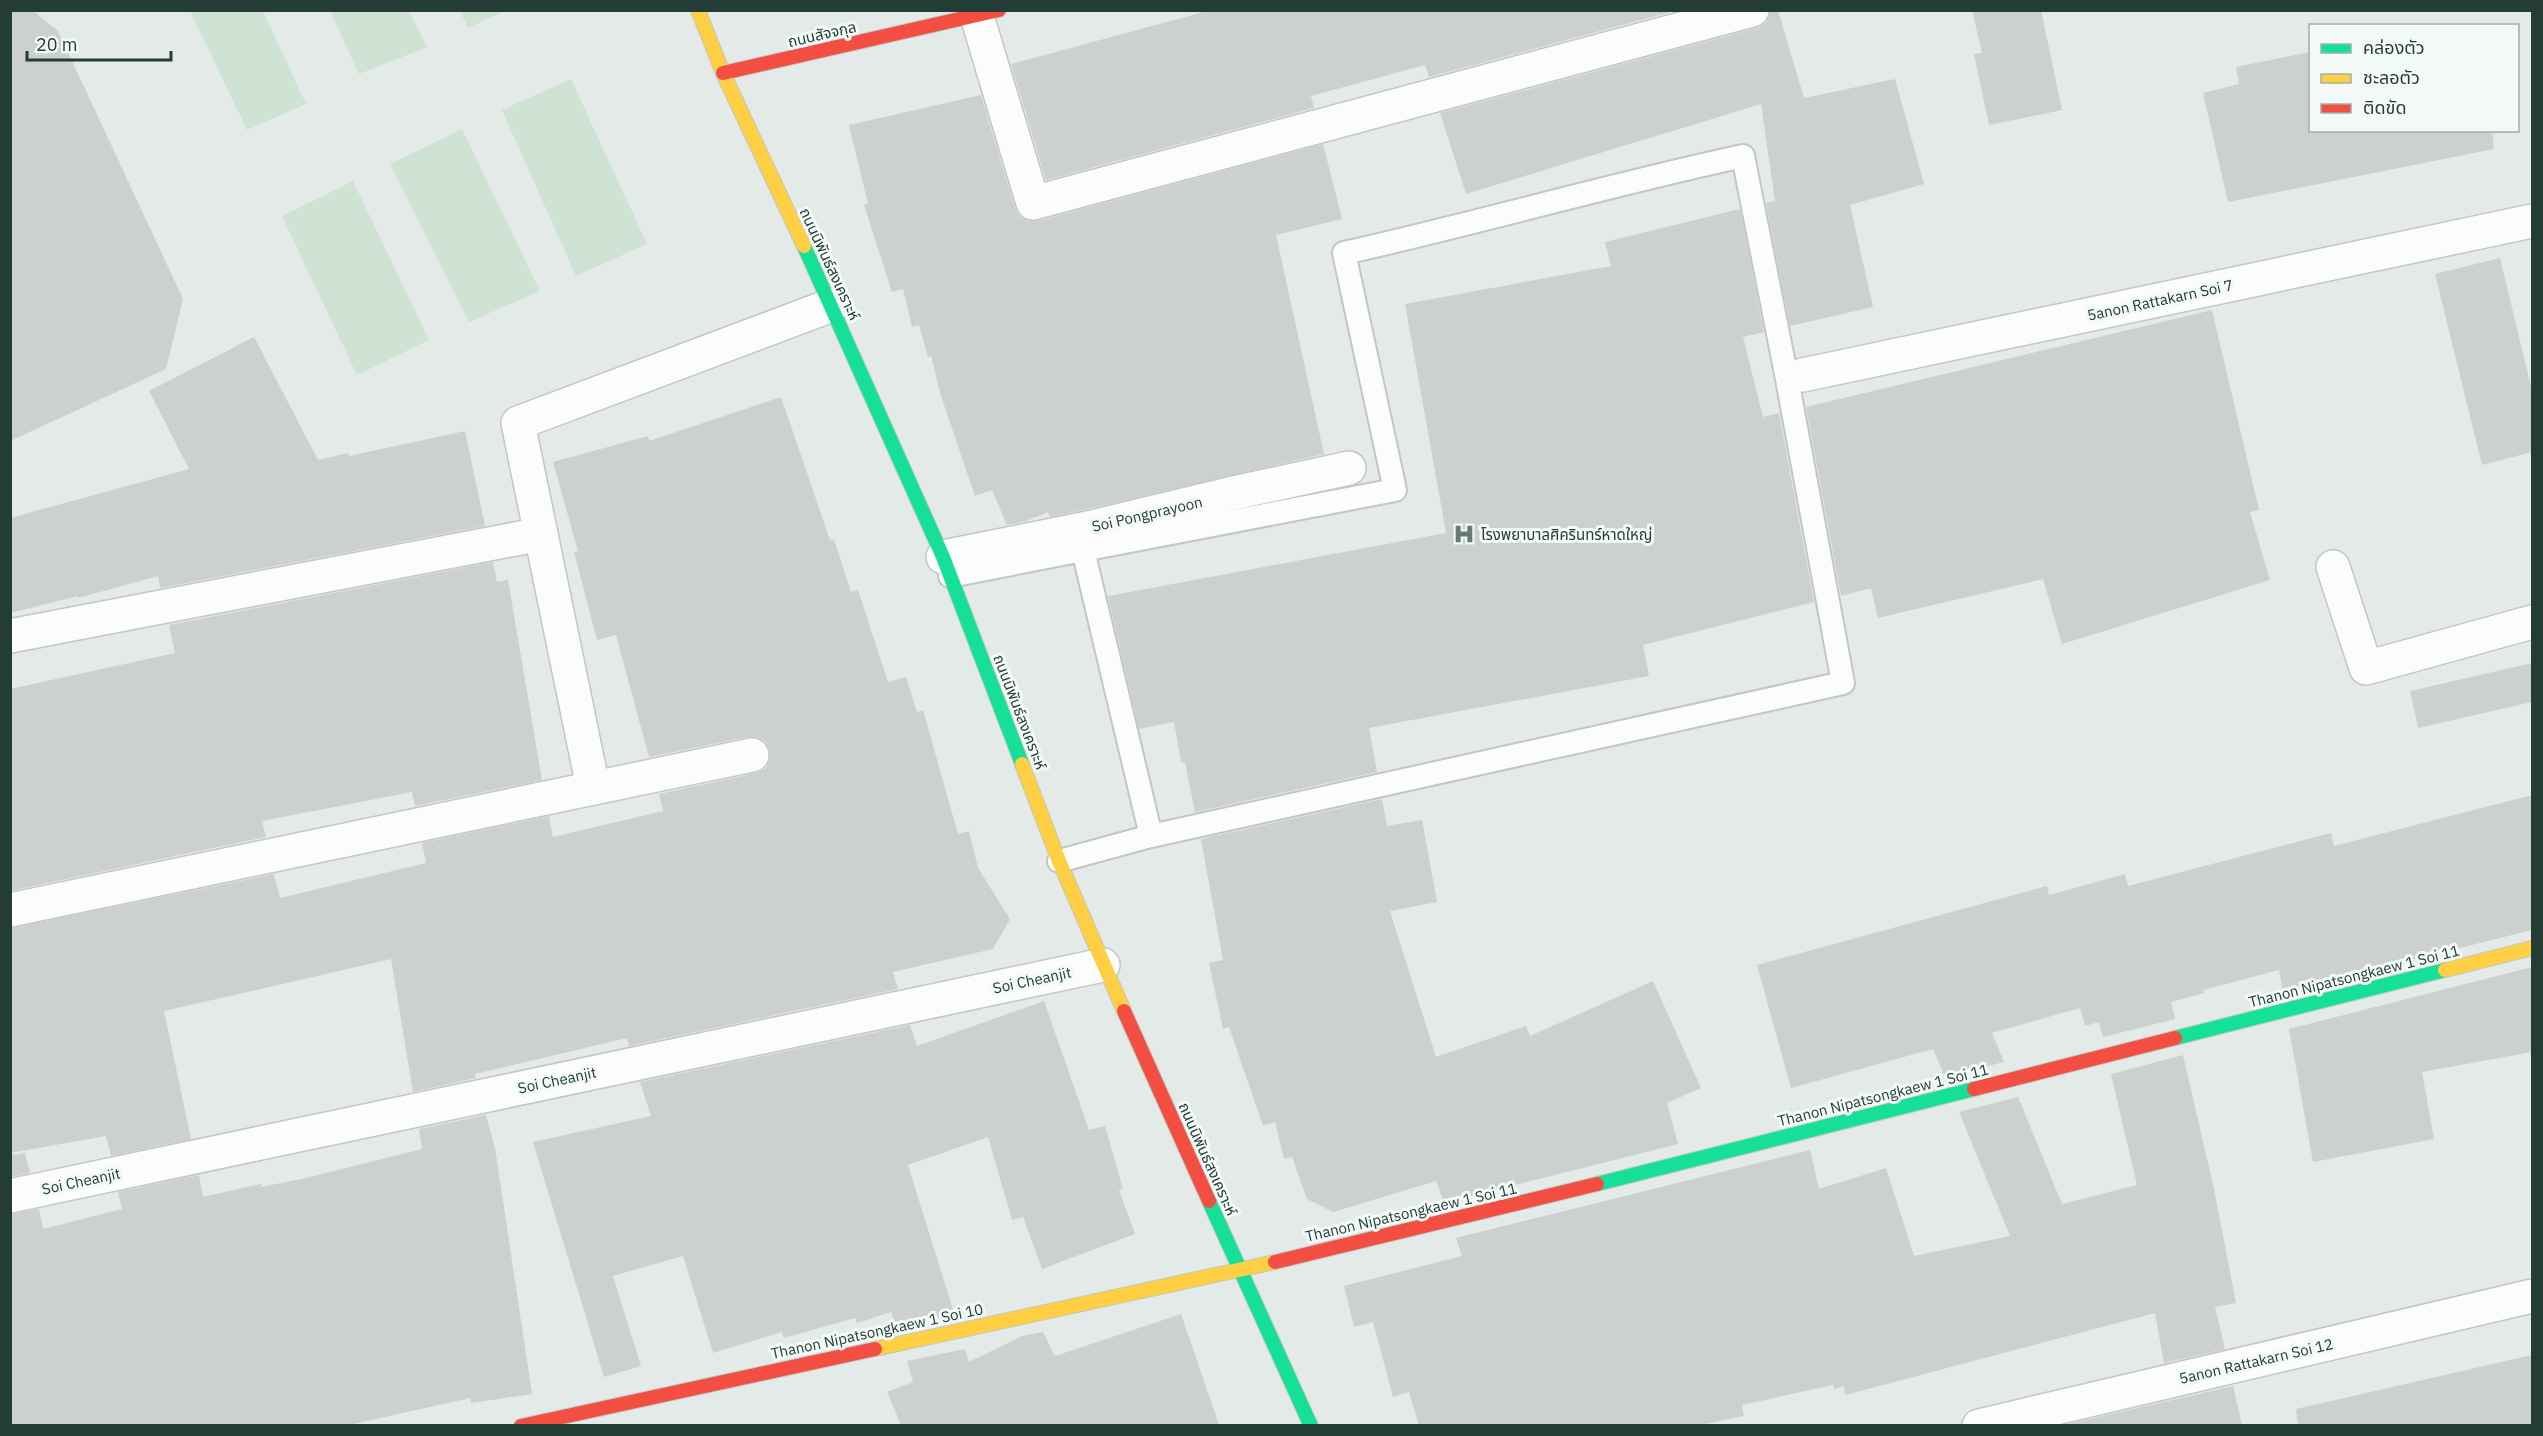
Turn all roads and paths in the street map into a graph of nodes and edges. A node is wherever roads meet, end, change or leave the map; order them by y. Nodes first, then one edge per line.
1 (698, 10) edge
2 (1752, 10) edge
3 (988, 13) edge
4 (723, 73) junction
5 (2532, 221) edge
6 (832, 305) junction
7 (1795, 377) junction
8 (1349, 468) dead end
9 (541, 534) junction
10 (1083, 550) junction
11 (947, 566) junction
12 (2333, 567) dead end
13 (2532, 622) edge
14 (10, 636) edge
15 (752, 755) dead end
16 (593, 787) junction
17 (1151, 836) junction
18 (1059, 861) junction
19 (10, 910) edge
20 (2532, 948) edge
21 (1103, 965) junction
22 (10, 1196) edge
23 (1240, 1270) junction
24 (2532, 1296) edge
25 (521, 1425) edge
26 (1311, 1425) edge
27 (1979, 1425) edge

1 - 4 street, ถนนนิพันธ์สงเคราะห์
2 - 3 street
3 - 4 street, ถนนสัจจกุล
4 - 6 street, ถนนนิพันธ์สงเคราะห์
5 - 7 street, 5anon Rattakarn Soi 7
6 - 9 street
6 - 11 street, ถนนนิพันธ์สงเคราะห์
7 - 10 lane
7 - 17 lane
8 - 11 street, Soi Pongprayoon
9 - 14 street
9 - 16 street
10 - 11 lane
10 - 17 lane
11 - 18 street, ถนนนิพันธ์สงเคราะห์
12 - 13 street
15 - 16 street
16 - 19 street
17 - 18 lane
18 - 21 street, ถนนนิพันธ์สงเคราะห์
20 - 23 street, Thanon Nipatsongkaew 1 Soi 11
21 - 22 street, Soi Cheanjit
21 - 23 street, ถนนนิพันธ์สงเคราะห์
23 - 25 street, Thanon Nipatsongkaew 1 Soi 10
23 - 26 street, ถนนนิพันธ์สงเคราะห์
24 - 27 street, 5anon Rattakarn Soi 12

